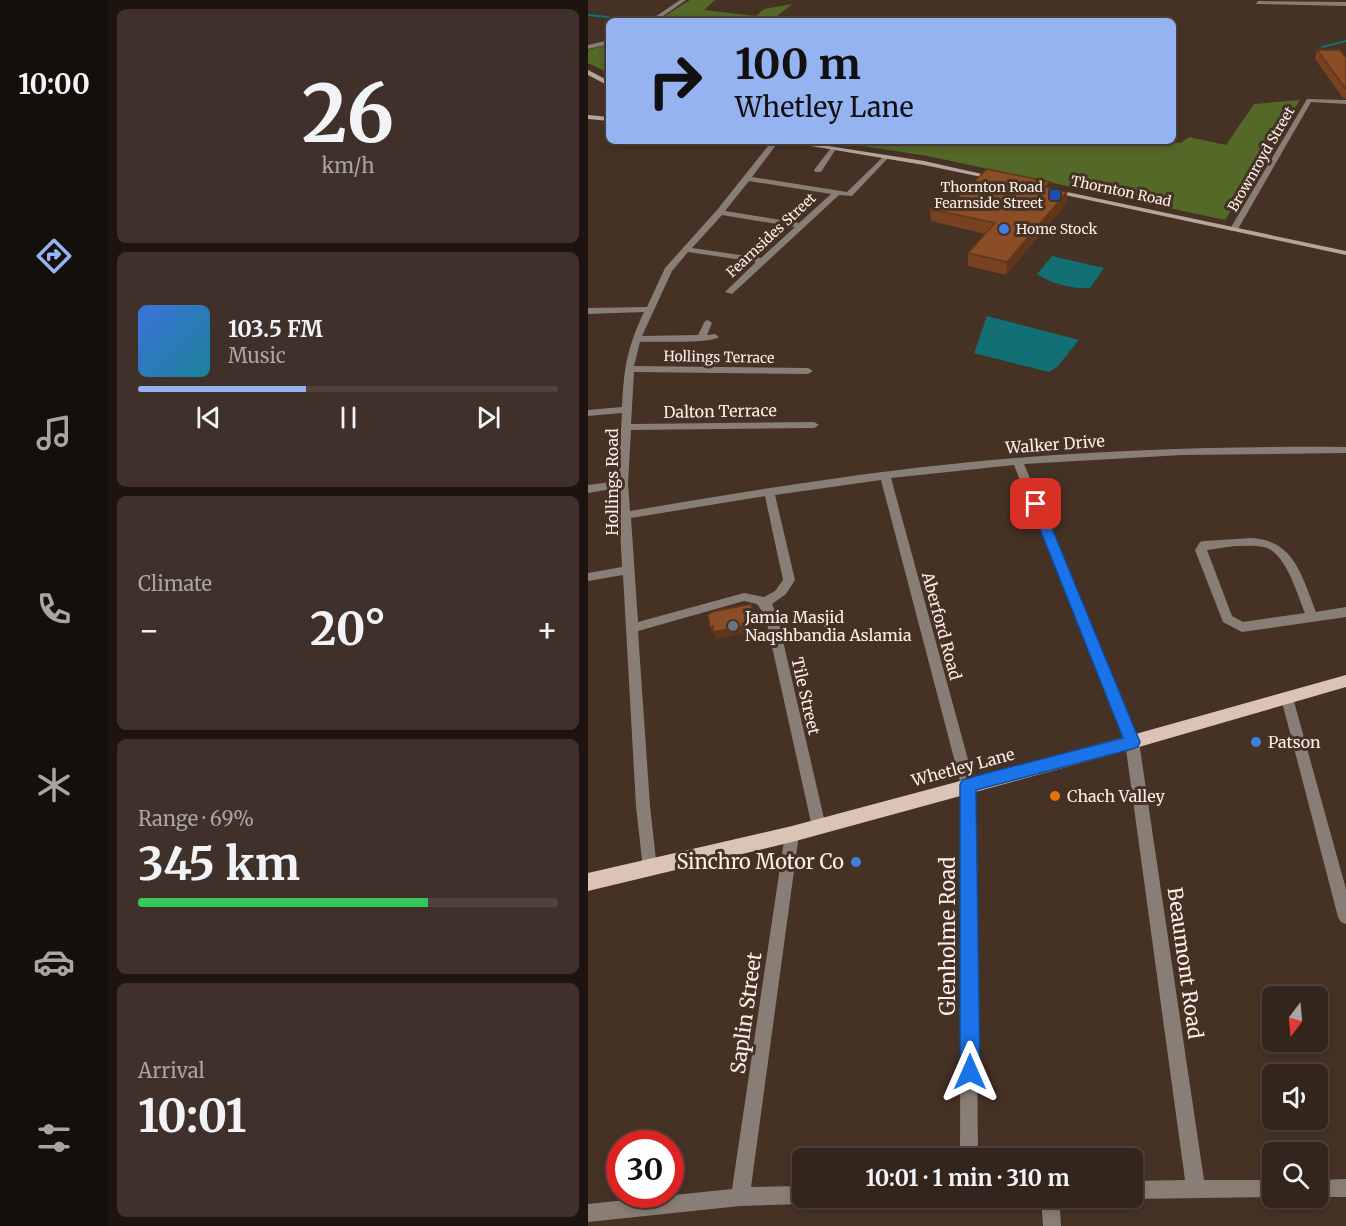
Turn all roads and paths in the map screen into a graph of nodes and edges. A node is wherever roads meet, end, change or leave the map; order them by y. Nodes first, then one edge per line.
1 (683, 0) edge
2 (1321, 2) edge
3 (1258, 3) dead end
4 (1346, 4) edge
5 (656, 18) edge
6 (606, 43) edge
7 (588, 47) edge
8 (588, 72) edge
9 (606, 82) edge
10 (1346, 102) edge
11 (588, 117) edge
12 (606, 119) edge
13 (774, 144) edge
14 (802, 144) edge
15 (833, 149) junction
16 (886, 157) junction
17 (818, 170) dead end
18 (746, 178) junction
19 (1003, 179) edge
20 (1046, 188) edge
21 (837, 193) junction
22 (720, 212) junction
23 (802, 226) junction
24 (1234, 230) junction
25 (688, 250) junction
26 (1346, 253) edge
27 (763, 261) junction
28 (729, 292) dead end
29 (650, 309) junction
30 (588, 311) edge
31 (708, 323) dead end
32 (715, 337) dead end
33 (701, 338) junction
34 (636, 339) junction
35 (628, 369) junction
36 (808, 371) dead end
37 (627, 410) junction
38 (588, 413) edge
39 (814, 425) dead end
40 (626, 427) junction
41 (1346, 450) edge
42 (1018, 460) junction
43 (885, 475) junction
44 (623, 484) junction
45 (588, 489) edge
46 (769, 492) junction
47 (626, 515) junction
48 (628, 570) junction
49 (588, 577) edge
50 (764, 602) junction
51 (1346, 612) edge
52 (1312, 616) junction
53 (633, 628) junction
54 (1346, 681) edge
55 (1287, 698) junction
56 (1132, 742) junction
57 (968, 785) junction
58 (819, 827) junction
59 (792, 834) junction
60 (650, 869) junction
61 (588, 882) edge
62 (1346, 917) edge
63 (969, 1148) edge
64 (1346, 1188) edge
65 (1262, 1189) edge
66 (1328, 1189) edge
67 (1143, 1190) edge
68 (1196, 1190) junction
69 (792, 1195) edge
70 (741, 1197) junction
71 (1051, 1208) edge
72 (588, 1213) edge
73 (1052, 1226) edge

1 - 5 street
2 - 3 street
2 - 4 street
6 - 7 street
8 - 9 main road
10 - 24 street, Brownroyd Street
11 - 12 main road
13 - 18 street, Hollings Road
14 - 15 main road
15 - 16 main road
15 - 17 street
16 - 19 main road
16 - 21 street, Fearnsides Street
18 - 21 street
18 - 22 street, Hollings Road
20 - 24 main road, Thornton Road
21 - 23 street, Fearnsides Street
22 - 23 street
22 - 25 street, Hollings Road
23 - 27 street, Fearnsides Street
24 - 26 main road, Thornton Road
25 - 27 street
25 - 29 street, Hollings Road
27 - 28 street, Fearnsides Street
29 - 30 street
29 - 34 street, Hollings Road
31 - 33 street
32 - 33 street
33 - 34 street
34 - 35 street, Hollings Road
35 - 36 street, Hollings Terrace
35 - 37 street, Hollings Road
37 - 38 street
37 - 40 street, Hollings Road
39 - 40 street, Dalton Terrace
40 - 44 street, Hollings Road
41 - 42 street, Walker Drive
42 - 43 street, Walker Drive
42 - 56 street, Beaumont Road
43 - 46 street, Walker Drive
43 - 57 street, Aberford Road
44 - 45 street
44 - 47 street, Hollings Road
46 - 47 street, Walker Drive
46 - 50 street
47 - 48 street, Hollings Road
48 - 49 street
48 - 53 street, Hollings Road
50 - 53 street
50 - 58 street, Tile Street
51 - 52 street
52 - 52 street
53 - 60 street, Hollings Road
54 - 55 main road, Whetley Lane
55 - 56 main road, Whetley Lane
55 - 62 street
56 - 57 main road, Whetley Lane
56 - 68 street, Beaumont Road
57 - 58 main road, Whetley Lane
57 - 63 street, Glenholme Road
58 - 59 main road, Whetley Lane
59 - 60 main road, Whetley Lane
59 - 70 street, Saplin Street
60 - 61 main road, Whetley Lane
64 - 66 street
65 - 68 street
67 - 68 street
69 - 70 street
70 - 72 street
71 - 73 street

